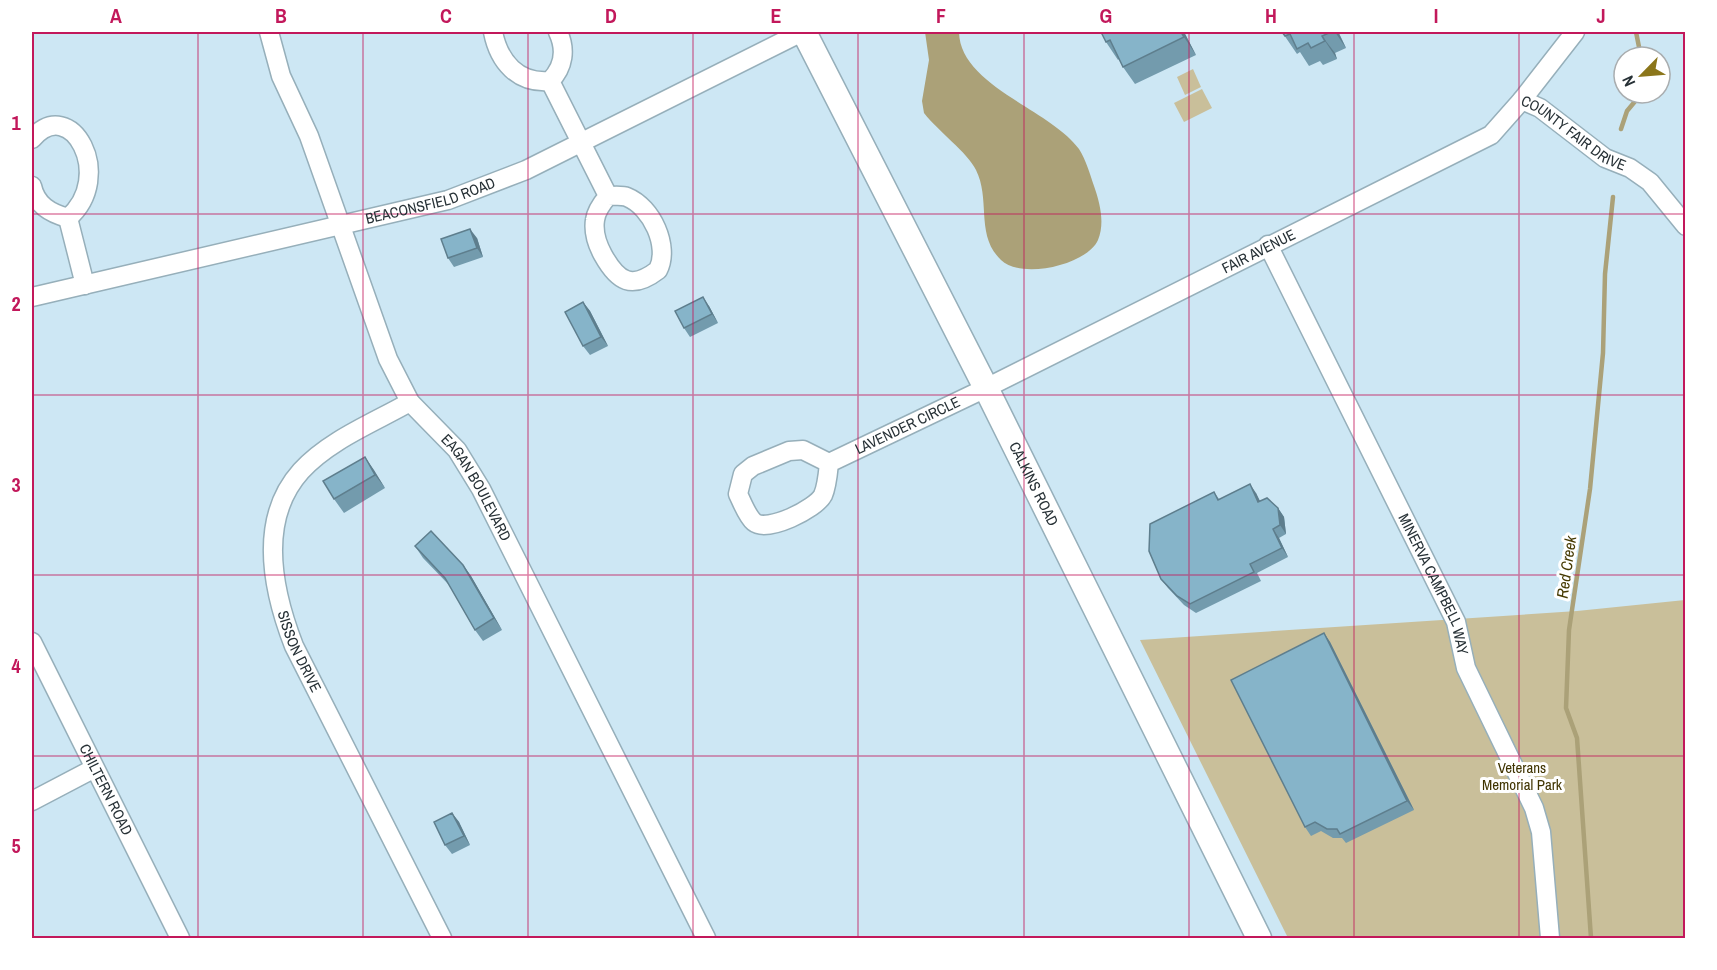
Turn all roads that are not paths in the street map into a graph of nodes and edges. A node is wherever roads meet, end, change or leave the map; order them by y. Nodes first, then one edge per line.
1 (268, 32) edge
2 (493, 32) edge
3 (558, 32) edge
4 (803, 32) edge
5 (1575, 32) edge
6 (550, 81) junction
7 (1522, 100) junction
8 (32, 139) edge
9 (580, 142) junction
10 (32, 186) edge
11 (608, 196) junction
12 (68, 218) junction
13 (340, 226) junction
14 (1686, 226) edge
15 (1268, 244) junction
16 (85, 285) junction
17 (32, 297) edge
18 (986, 388) junction
19 (410, 402) junction
20 (830, 463) junction
21 (32, 642) edge
22 (93, 769) junction
23 (32, 801) edge
24 (180, 939) edge
25 (441, 939) edge
26 (706, 939) edge
27 (1259, 939) edge
28 (1550, 939) edge

1 - 13 street, EAGAN BOULEVARD
2 - 6 street
3 - 6 street
4 - 9 street, BEACONSFIELD ROAD
4 - 18 main road, CALKINS ROAD
5 - 7 street, COUNTY FAIR DRIVE
6 - 9 street
7 - 14 street, COUNTY FAIR DRIVE
7 - 15 street, FAIR AVENUE
8 - 12 street
9 - 11 street
9 - 13 street, BEACONSFIELD ROAD
10 - 12 street
11 - 11 street
12 - 16 street
13 - 16 street, BEACONSFIELD ROAD
13 - 19 street, EAGAN BOULEVARD
15 - 18 street, FAIR AVENUE
15 - 28 street, MINERVA CAMPBELL WAY
16 - 17 street, BEACONSFIELD ROAD
18 - 20 street, LAVENDER CIRCLE
18 - 27 main road, CALKINS ROAD
19 - 25 street, SISSON DRIVE
19 - 26 street, EAGAN BOULEVARD
20 - 20 street
21 - 22 street, CHILTERN ROAD
22 - 23 street
22 - 24 street, CHILTERN ROAD

